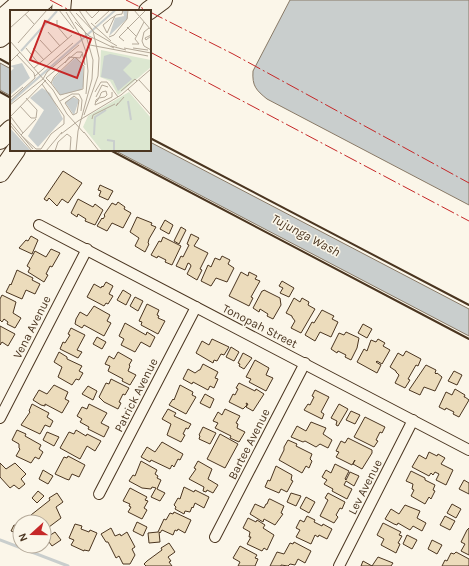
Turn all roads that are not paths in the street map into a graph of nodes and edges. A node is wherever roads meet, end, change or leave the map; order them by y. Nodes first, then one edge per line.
1 (24, 0) edge
2 (45, 0) edge
3 (62, 0) edge
4 (163, 0) edge
5 (12, 10) edge
6 (33, 10) edge
7 (61, 10) edge
8 (149, 10) edge
9 (10, 12) edge
10 (0, 20) edge
11 (10, 30) edge
12 (0, 38) edge
13 (10, 130) edge
14 (0, 140) edge
15 (15, 151) edge
16 (3, 169) edge
17 (39, 225) dead end
18 (87, 249) junction
19 (196, 307) junction
20 (305, 363) junction
21 (0, 418) edge
22 (413, 420) junction
23 (469, 450) edge
24 (99, 494) dead end
25 (215, 537) dead end
26 (339, 566) edge

1 - 5 highway
2 - 6 highway
3 - 7 highway
4 - 8 highway
9 - 10 highway
11 - 12 highway
13 - 14 highway
15 - 16 highway
17 - 18 street, Tonopah Street
18 - 19 street, Tonopah Street
18 - 21 street, Vena Avenue
19 - 20 street, Tonopah Street
19 - 24 street, Patrick Avenue
20 - 22 street, Tonopah Street
20 - 25 street, Bartee Avenue
22 - 23 street, Tonopah Street
22 - 26 street, Lev Avenue

